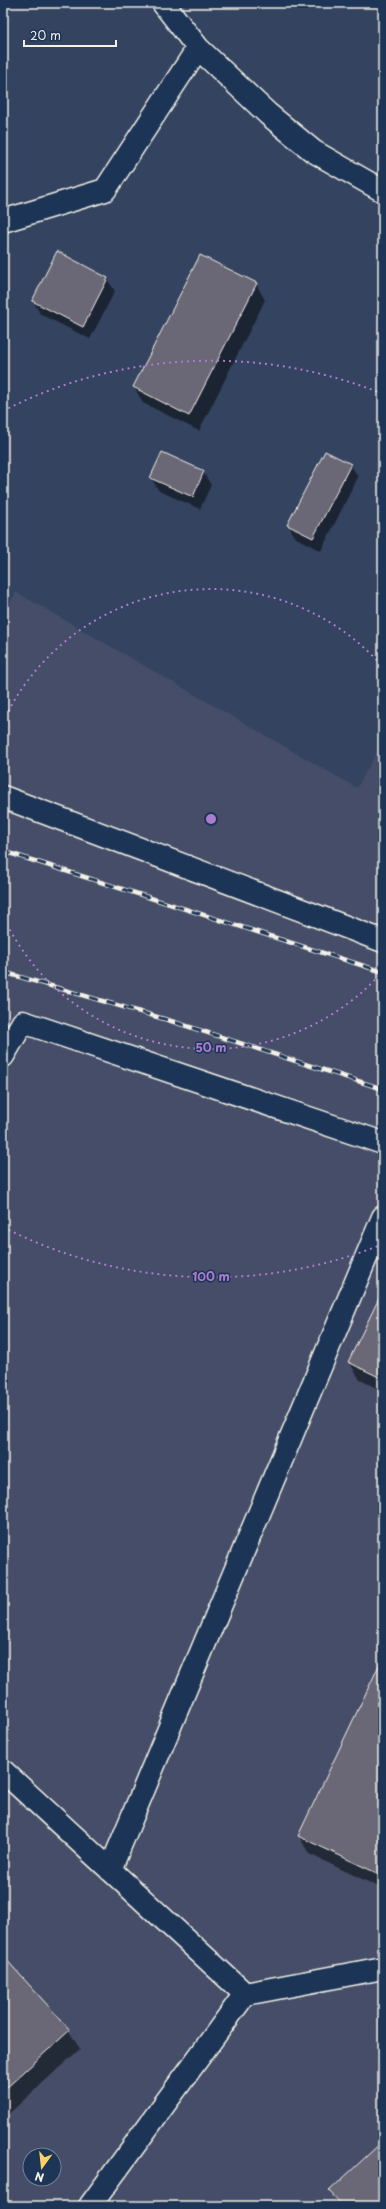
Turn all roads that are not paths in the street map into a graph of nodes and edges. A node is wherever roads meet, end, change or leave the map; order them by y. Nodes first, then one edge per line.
1 (163, 3) edge
2 (198, 48) junction
3 (383, 191) edge
4 (3, 221) edge
5 (3, 797) edge
6 (383, 941) edge
7 (3, 1056) edge
8 (383, 1143) edge
9 (383, 1217) edge
10 (3, 1771) edge
11 (110, 1870) junction
12 (383, 1968) edge
13 (246, 1994) junction
14 (90, 2206) edge

1 - 2 lane
2 - 3 lane
2 - 4 lane
5 - 6 lane
7 - 8 lane
9 - 11 lane
10 - 11 lane
11 - 13 lane
12 - 13 lane
13 - 14 lane

